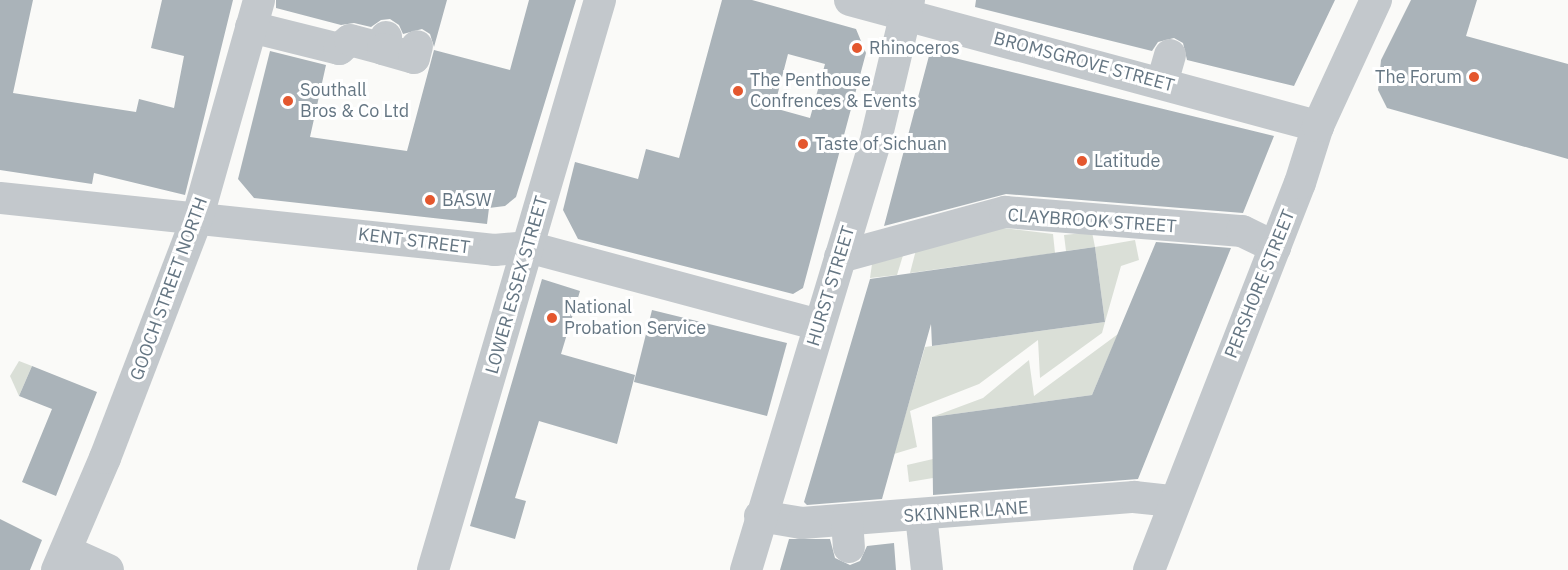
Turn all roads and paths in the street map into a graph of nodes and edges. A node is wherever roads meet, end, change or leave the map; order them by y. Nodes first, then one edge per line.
1 (600, 0) edge
2 (850, 0) edge
3 (1376, 0) edge
4 (907, 8) edge
5 (255, 13) edge
6 (417, 46) dead end
7 (1318, 126) junction
8 (0, 198) edge
9 (198, 216) junction
10 (528, 247) junction
11 (1275, 247) junction
12 (840, 257) junction
13 (819, 325) junction
14 (1173, 501) junction
15 (921, 515) junction
16 (760, 516) junction
17 (61, 560) edge
18 (108, 570) edge
19 (433, 570) edge
20 (746, 570) edge
21 (927, 570) edge
22 (1149, 570) edge

1 - 10 street, LOWER ESSEX STREET
2 - 4 street, BROMSGROVE STREET
3 - 7 street, PERSHORE STREET
4 - 7 street, BROMSGROVE STREET
4 - 12 street, HURST STREET
5 - 6 street
5 - 9 street, GOOCH STREET NORTH
7 - 11 street, PERSHORE STREET
8 - 9 street, KENT STREET
9 - 10 street, KENT STREET
9 - 17 street, GOOCH STREET NORTH
10 - 13 street, KENT STREET
10 - 19 street, LOWER ESSEX STREET
11 - 12 street, CLAYBROOK STREET
11 - 14 street, PERSHORE STREET
12 - 13 street, HURST STREET
13 - 16 street, HURST STREET
14 - 15 street, SKINNER LANE
14 - 22 street, PERSHORE STREET
15 - 16 street, SKINNER LANE
15 - 21 street
16 - 20 street, HURST STREET
17 - 18 street

